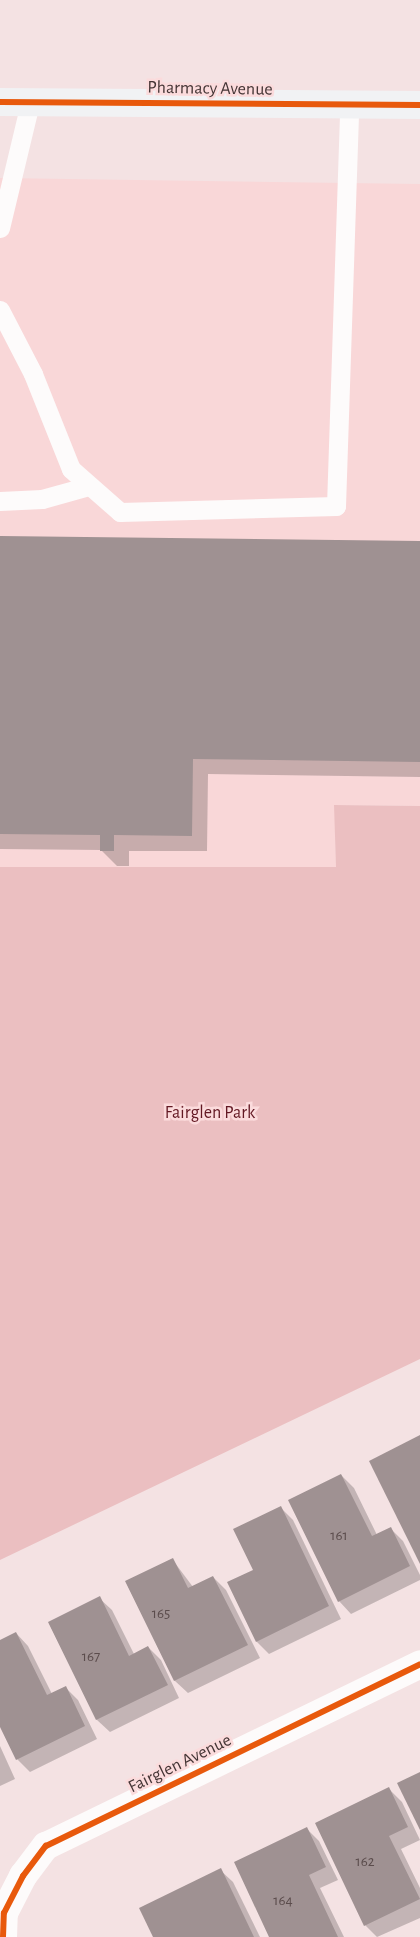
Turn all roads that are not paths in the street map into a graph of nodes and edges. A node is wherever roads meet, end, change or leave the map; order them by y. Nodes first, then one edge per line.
1 (0, 102) edge
2 (30, 102) junction
3 (420, 105) edge
4 (349, 106) junction
5 (0, 228) edge
6 (0, 310) edge
7 (90, 486) junction
8 (0, 501) edge
9 (420, 1664) edge
10 (4, 1937) edge

1 - 2 street, Pharmacy Avenue
2 - 4 street, Pharmacy Avenue
2 - 5 lane
3 - 4 street, Pharmacy Avenue
4 - 7 lane
6 - 7 lane
7 - 8 lane
9 - 10 street, Fairglen Avenue

